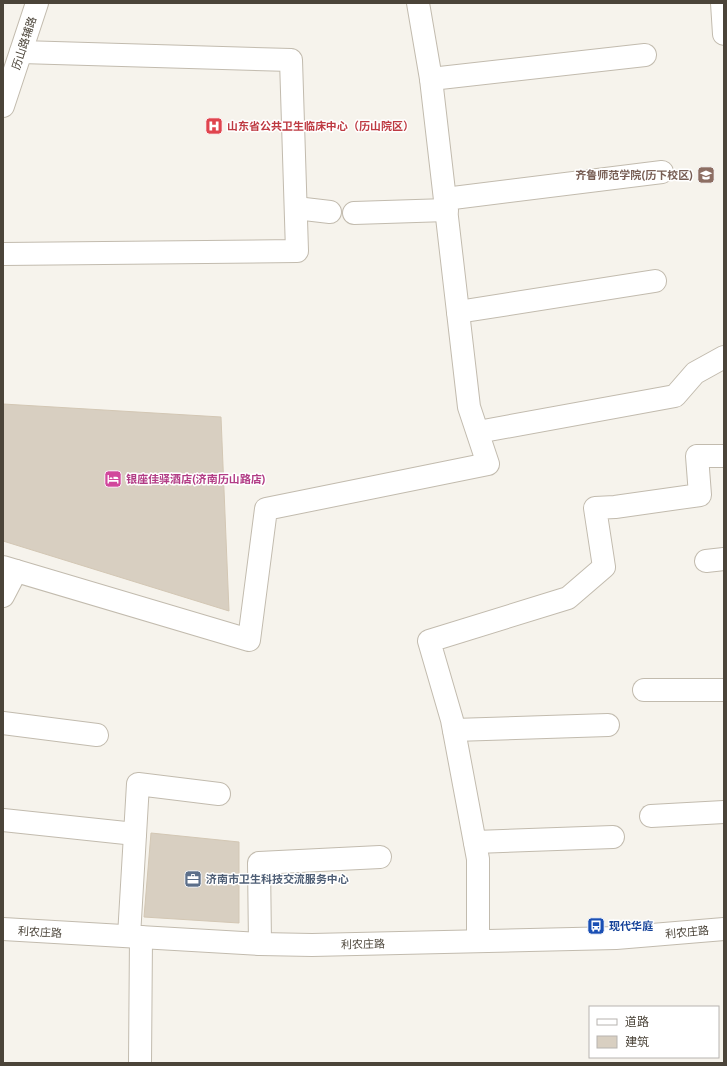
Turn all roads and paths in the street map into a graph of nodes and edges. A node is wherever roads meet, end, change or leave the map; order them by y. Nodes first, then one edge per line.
1 (37, 3) edge
2 (418, 3) edge
3 (722, 3) edge
4 (724, 34) edge
5 (21, 52) junction
6 (645, 55) dead end
7 (431, 78) junction
8 (3, 106) edge
9 (662, 172) dead end
10 (446, 204) junction
11 (296, 208) junction
12 (330, 212) dead end
13 (354, 213) dead end
14 (3, 254) edge
15 (655, 282) dead end
16 (458, 312) junction
17 (724, 357) edge
18 (478, 432) junction
19 (724, 456) edge
20 (9, 569) edge
21 (3, 596) edge
22 (644, 690) dead end
23 (724, 690) edge
24 (3, 723) edge
25 (608, 725) dead end
26 (454, 730) junction
27 (97, 735) dead end
28 (218, 794) dead end
29 (724, 812) edge
30 (651, 816) dead end
31 (3, 820) edge
32 (135, 834) junction
33 (613, 837) dead end
34 (475, 842) junction
35 (380, 857) dead end
36 (3, 929) edge
37 (724, 929) edge
38 (135, 936) junction
39 (478, 941) junction
40 (260, 944) junction
41 (140, 1063) edge

1 - 5 street, 历山路辅路
2 - 7 street
3 - 4 street
5 - 8 street, 历山路辅路
5 - 11 street
6 - 7 street
7 - 10 street
9 - 10 street
10 - 13 street
10 - 16 street
11 - 12 street
11 - 14 street
15 - 16 street
16 - 18 street
17 - 18 street
18 - 20 street
19 - 26 street
20 - 21 street
22 - 23 street
24 - 27 street
25 - 26 street
26 - 34 street
28 - 32 street
29 - 30 street
31 - 32 street
32 - 38 street
33 - 34 street
34 - 39 street
35 - 40 street
36 - 38 street, 利农庄路
37 - 39 street, 利农庄路
38 - 40 street, 利农庄路
38 - 41 street
39 - 40 street, 利农庄路

